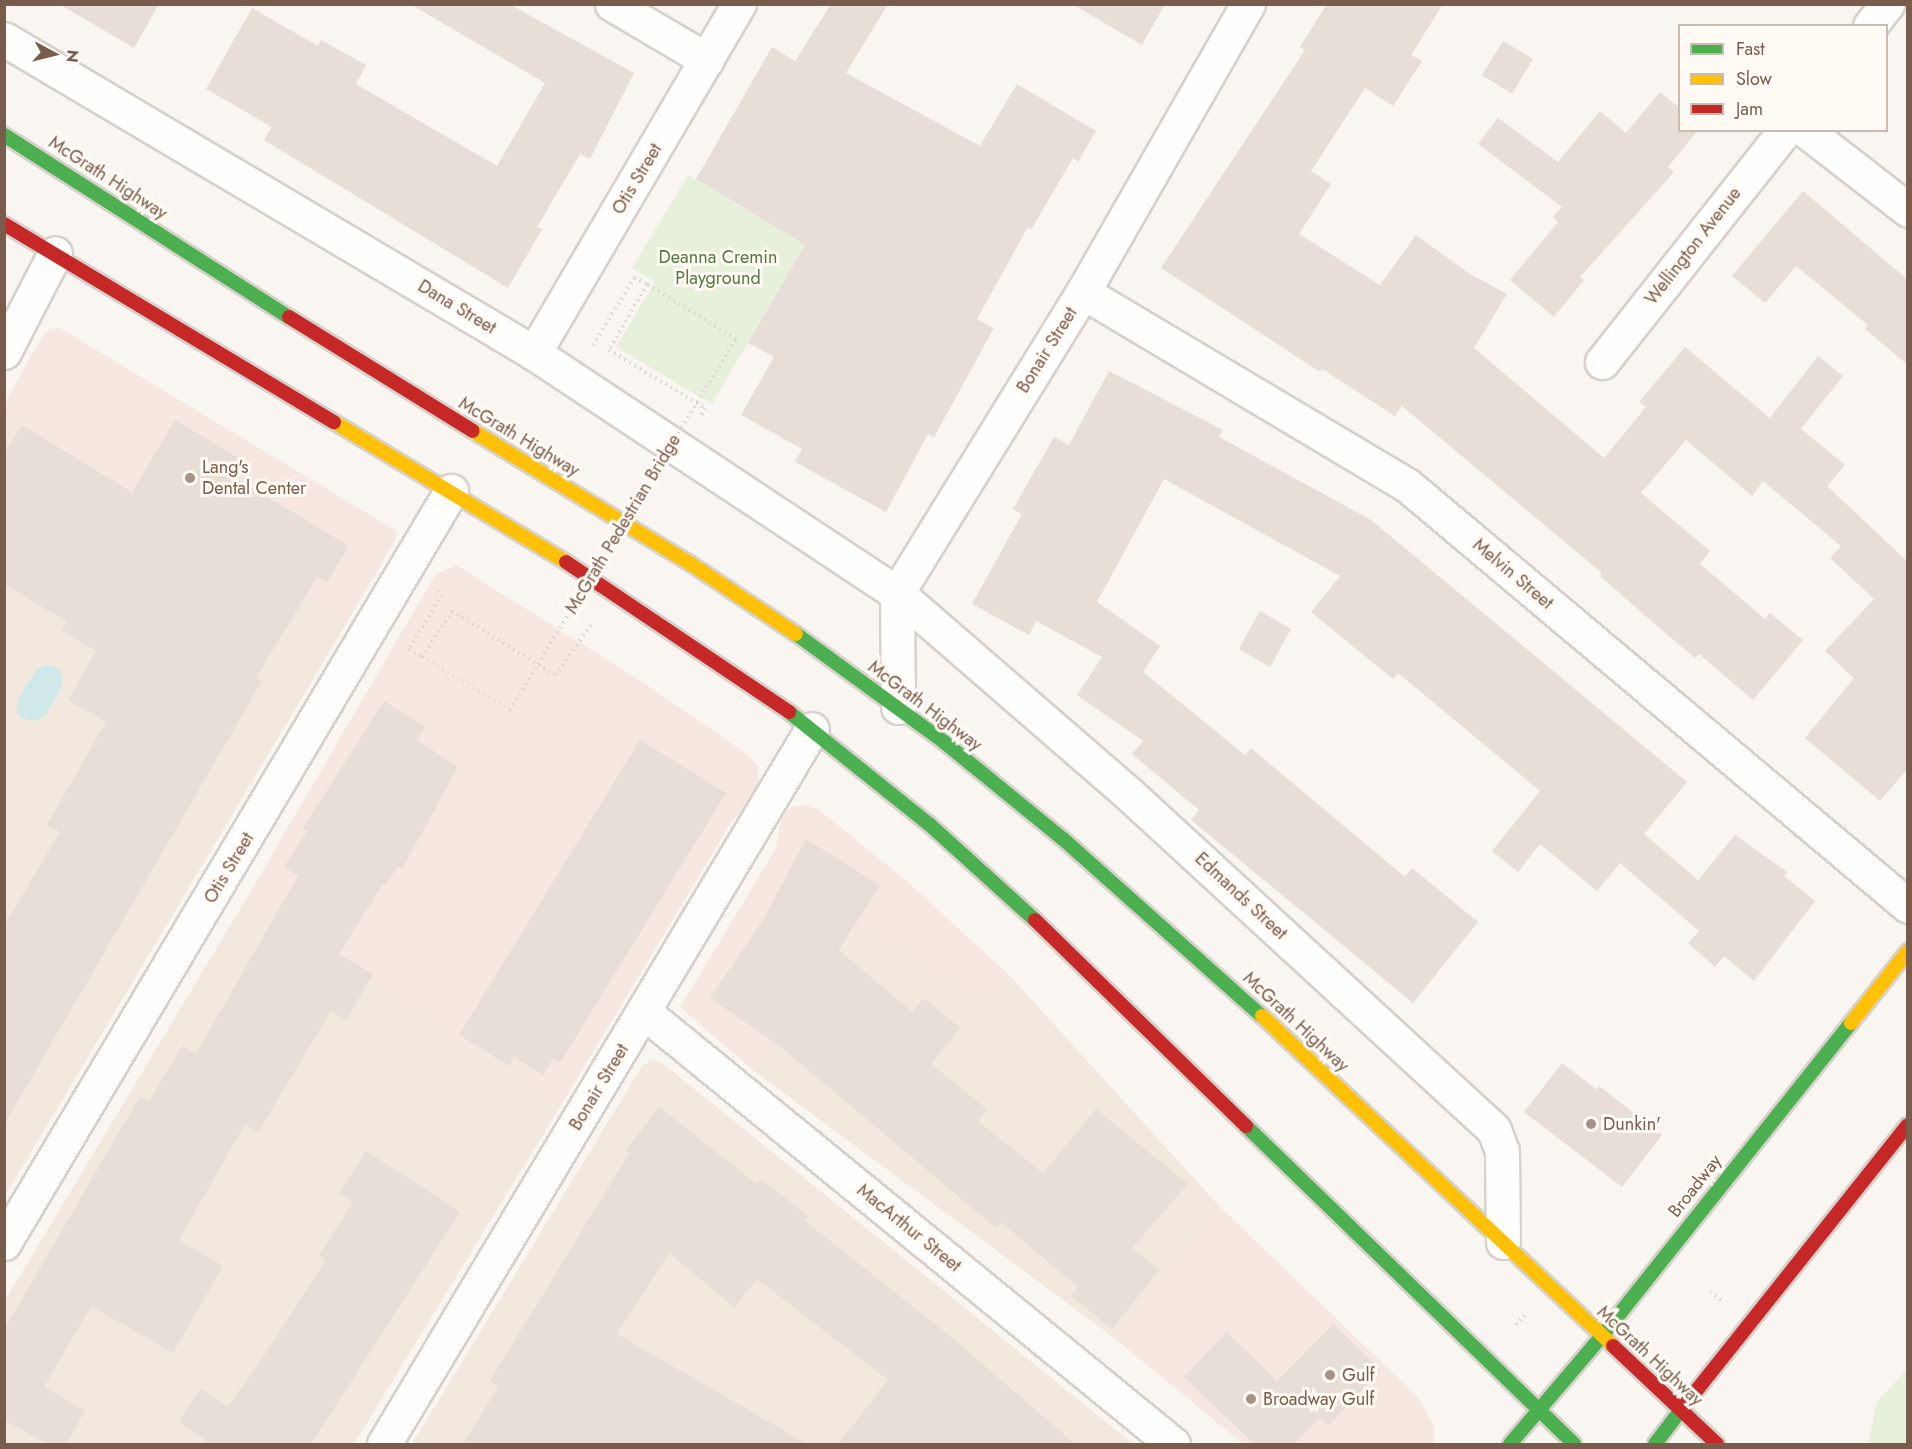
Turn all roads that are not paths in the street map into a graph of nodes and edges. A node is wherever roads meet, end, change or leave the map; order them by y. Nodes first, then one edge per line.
1 (612, 4) edge
2 (739, 4) edge
3 (1248, 4) edge
4 (1887, 4) edge
5 (1872, 24) edge
6 (4, 39) edge
7 (707, 60) junction
8 (1783, 132) edge
9 (1808, 132) edge
10 (4, 135) edge
11 (1908, 210) edge
12 (4, 224) edge
13 (55, 254) junction
14 (1083, 292) junction
15 (4, 352) edge
16 (534, 353) junction
17 (1602, 362) dead end
18 (451, 491) junction
19 (897, 593) junction
20 (898, 707) junction
21 (812, 729) junction
22 (1908, 906) edge
23 (1908, 951) edge
24 (644, 1012) junction
25 (1908, 1125) edge
26 (1503, 1242) junction
27 (4, 1243) edge
28 (1602, 1336) junction
29 (1681, 1410) junction
30 (1539, 1411) junction
31 (384, 1444) edge
32 (1173, 1444) edge
33 (1510, 1444) edge
34 (1574, 1444) edge
35 (1655, 1444) edge
36 (1718, 1444) edge

1 - 7 street
2 - 7 street, Otis Street
3 - 14 street, Bonair Street
4 - 5 street
6 - 16 street, Dana Street
7 - 16 street, Otis Street
8 - 17 street, Wellington Avenue
9 - 11 street
10 - 20 main road, McGrath Highway
12 - 13 main road
13 - 15 street
13 - 18 main road
14 - 19 street, Bonair Street
14 - 22 street, Melvin Street
16 - 19 street, Dana Street
18 - 21 main road
18 - 27 street, Otis Street
19 - 20 street
19 - 26 street, Edmands Street
20 - 26 main road, McGrath Highway
21 - 24 street, Bonair Street
21 - 30 main road
23 - 28 main road, Broadway
24 - 31 street, Bonair Street
24 - 32 street, MacArthur Street
25 - 29 main road
26 - 28 main road, McGrath Highway
28 - 29 main road, McGrath Highway
28 - 30 main road, Broadway
29 - 35 main road
29 - 36 main road, McGrath Highway
30 - 33 main road, Broadway
30 - 34 main road

